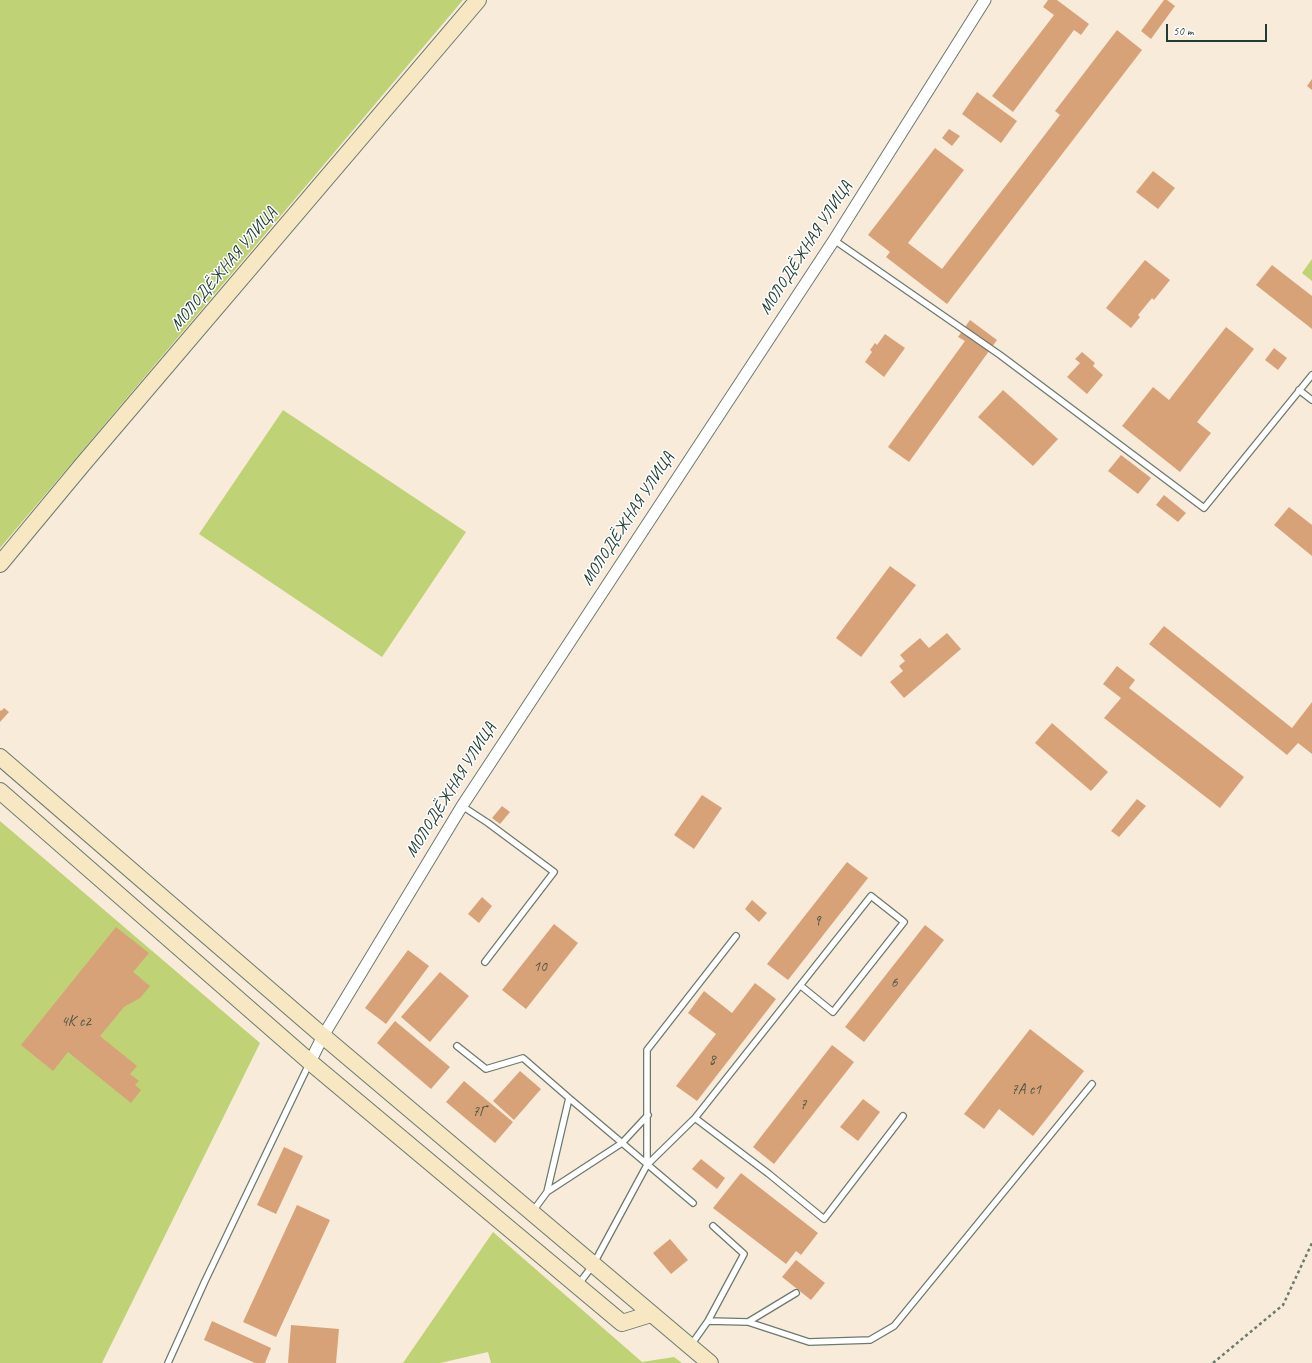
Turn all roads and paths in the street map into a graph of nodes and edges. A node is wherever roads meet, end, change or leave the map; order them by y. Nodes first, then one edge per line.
1 (478, 0) edge
2 (985, 0) edge
3 (834, 240) junction
4 (1312, 375) edge
5 (1299, 390) junction
6 (1312, 400) edge
7 (0, 564) edge
8 (0, 757) edge
9 (0, 791) edge
10 (462, 806) junction
11 (736, 936) dead end
12 (485, 962) dead end
13 (801, 986) junction
14 (323, 1036) junction
15 (457, 1046) dead end
16 (310, 1062) junction
17 (1092, 1084) dead end
18 (569, 1098) junction
19 (648, 1115) junction
20 (903, 1116) dead end
21 (694, 1118) junction
22 (622, 1144) junction
23 (647, 1165) junction
24 (547, 1192) junction
25 (693, 1203) dead end
26 (531, 1212) junction
27 (713, 1226) dead end
28 (1312, 1243) edge
29 (592, 1265) junction
30 (578, 1286) junction
31 (796, 1293) dead end
32 (651, 1314) junction
33 (708, 1320) junction
34 (748, 1322) junction
35 (690, 1347) junction
36 (168, 1363) edge
37 (710, 1363) edge
38 (1213, 1363) edge

1 - 7 street, МОЛОДЁЖНАЯ УЛИЦА
2 - 3 street, МОЛОДЁЖНАЯ УЛИЦА
3 - 5 lane
3 - 10 street, МОЛОДЁЖНАЯ УЛИЦА
4 - 5 lane
5 - 6 lane
8 - 14 street
9 - 16 street
10 - 12 lane
10 - 14 street, МОЛОДЁЖНАЯ УЛИЦА
11 - 19 lane
13 - 13 lane
13 - 21 lane
14 - 16 street, МОЛОДЁЖНАЯ УЛИЦА
14 - 26 street
15 - 18 lane
16 - 30 street
16 - 36 lane
17 - 34 lane
18 - 22 lane
18 - 24 lane
19 - 22 lane
19 - 23 lane
20 - 21 lane
21 - 23 lane
22 - 23 lane
22 - 24 lane
23 - 25 lane
23 - 29 lane
24 - 26 lane
26 - 29 street
27 - 33 lane
28 - 38 path
29 - 30 lane
29 - 32 street
30 - 32 street
31 - 34 lane
32 - 35 street
33 - 34 lane
33 - 35 lane
35 - 37 street

